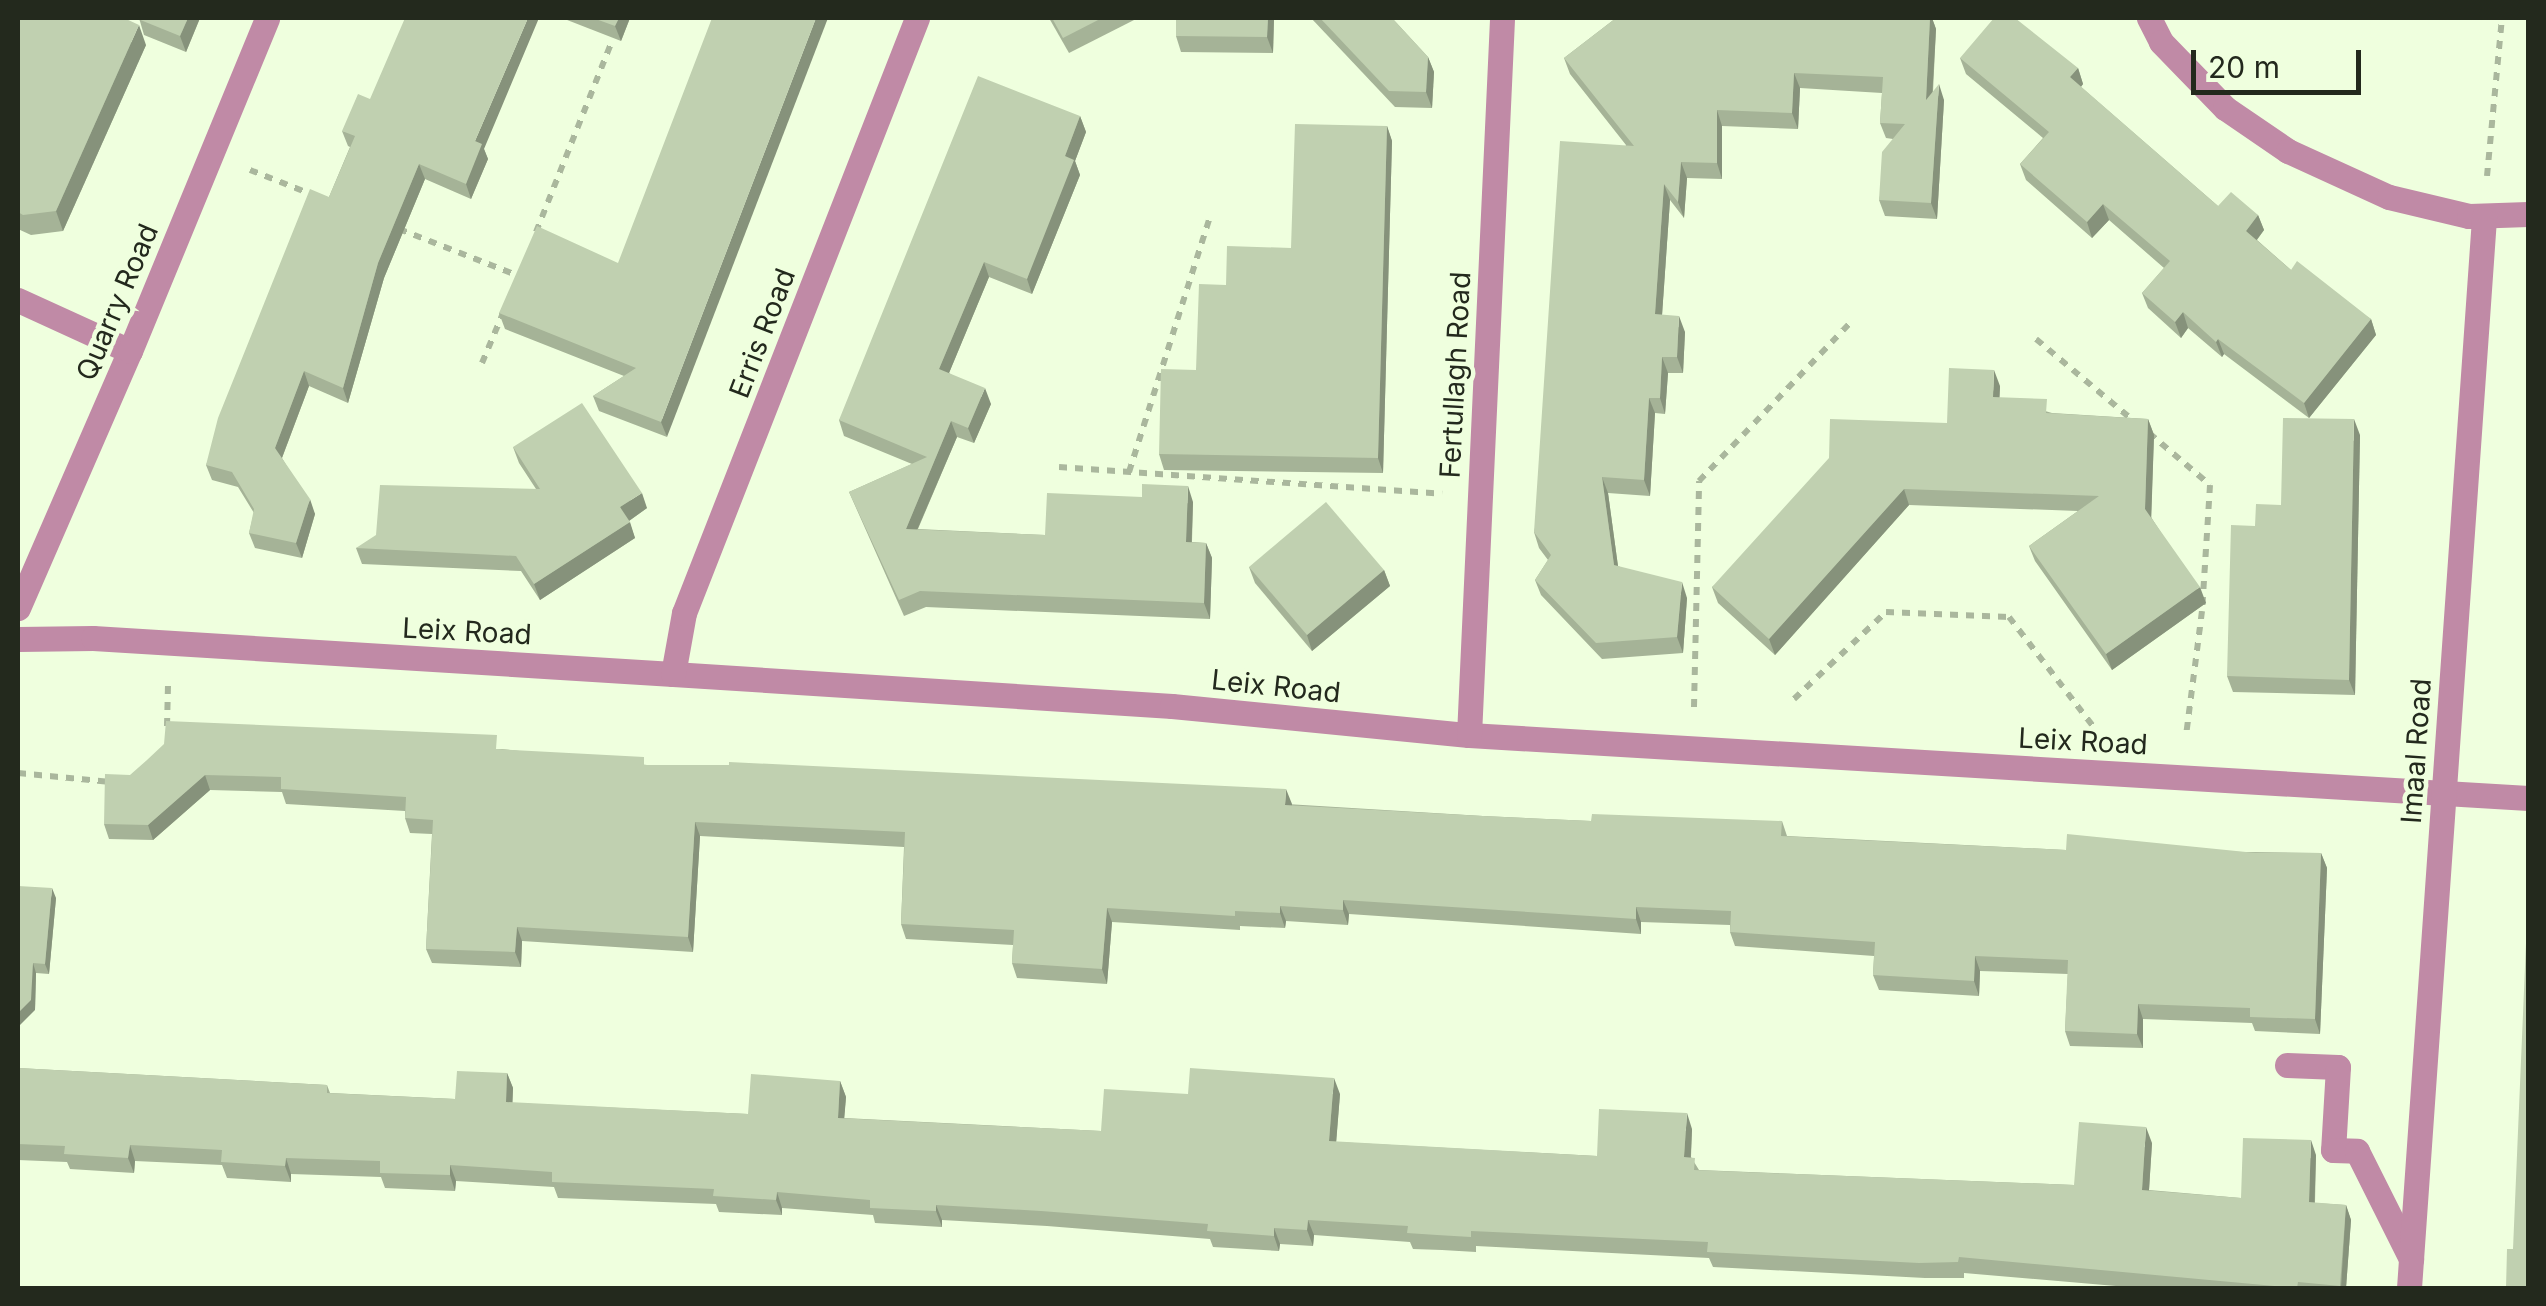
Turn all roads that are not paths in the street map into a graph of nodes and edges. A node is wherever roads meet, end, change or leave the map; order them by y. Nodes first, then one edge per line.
1 (266, 18) edge
2 (917, 18) edge
3 (1502, 18) edge
4 (2149, 18) edge
5 (2528, 214) edge
6 (2484, 217) junction
7 (18, 300) edge
8 (130, 351) junction
9 (18, 608) edge
10 (18, 638) edge
11 (673, 674) junction
12 (1470, 735) junction
13 (2444, 792) junction
14 (2528, 798) edge
15 (2287, 1066) dead end
16 (2411, 1259) junction
17 (2409, 1288) edge

1 - 8 street, Quarry Road
2 - 11 street, Erris Road
3 - 12 street, Fertullagh Road
4 - 6 street
5 - 6 street
6 - 13 street, Imaal Road
7 - 8 street
8 - 9 street, Quarry Road
10 - 11 street, Leix Road
11 - 12 street, Leix Road
12 - 13 street, Leix Road
13 - 14 street, Leix Road
13 - 16 street, Imaal Road
15 - 16 street
16 - 17 street, Imaal Road

